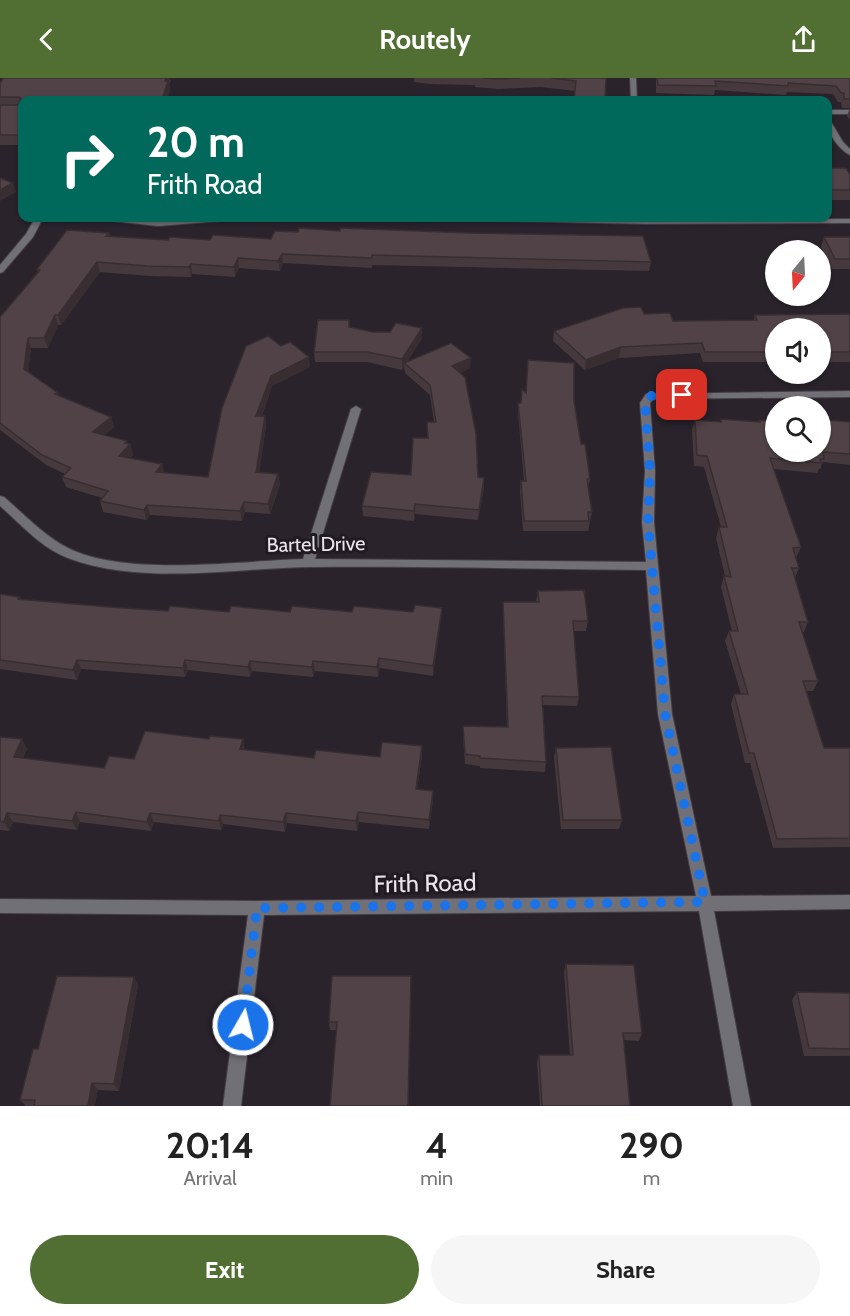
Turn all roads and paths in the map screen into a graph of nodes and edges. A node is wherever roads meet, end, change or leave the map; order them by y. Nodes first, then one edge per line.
1 (633, 78) edge
2 (634, 96) edge
3 (832, 112) edge
4 (850, 112) edge
5 (832, 130) edge
6 (850, 153) edge
7 (832, 221) edge
8 (850, 221) edge
9 (37, 222) edge
10 (140, 222) edge
11 (183, 222) edge
12 (0, 270) edge
13 (850, 394) edge
14 (356, 409) dead end
15 (0, 500) edge
16 (308, 562) junction
17 (653, 566) junction
18 (705, 902) junction
19 (850, 902) edge
20 (0, 906) edge
21 (257, 908) junction
22 (232, 1106) edge
23 (742, 1106) edge

1 - 2 street
3 - 4 street
5 - 6 street
7 - 8 street
9 - 12 street
10 - 11 street
13 - 17 street
14 - 16 street
15 - 16 street, Bartel Drive
16 - 17 street, Bartel Drive
17 - 18 street
18 - 19 street, Frith Road
18 - 21 street, Frith Road
18 - 23 street
20 - 21 street, Frith Road
21 - 22 street

